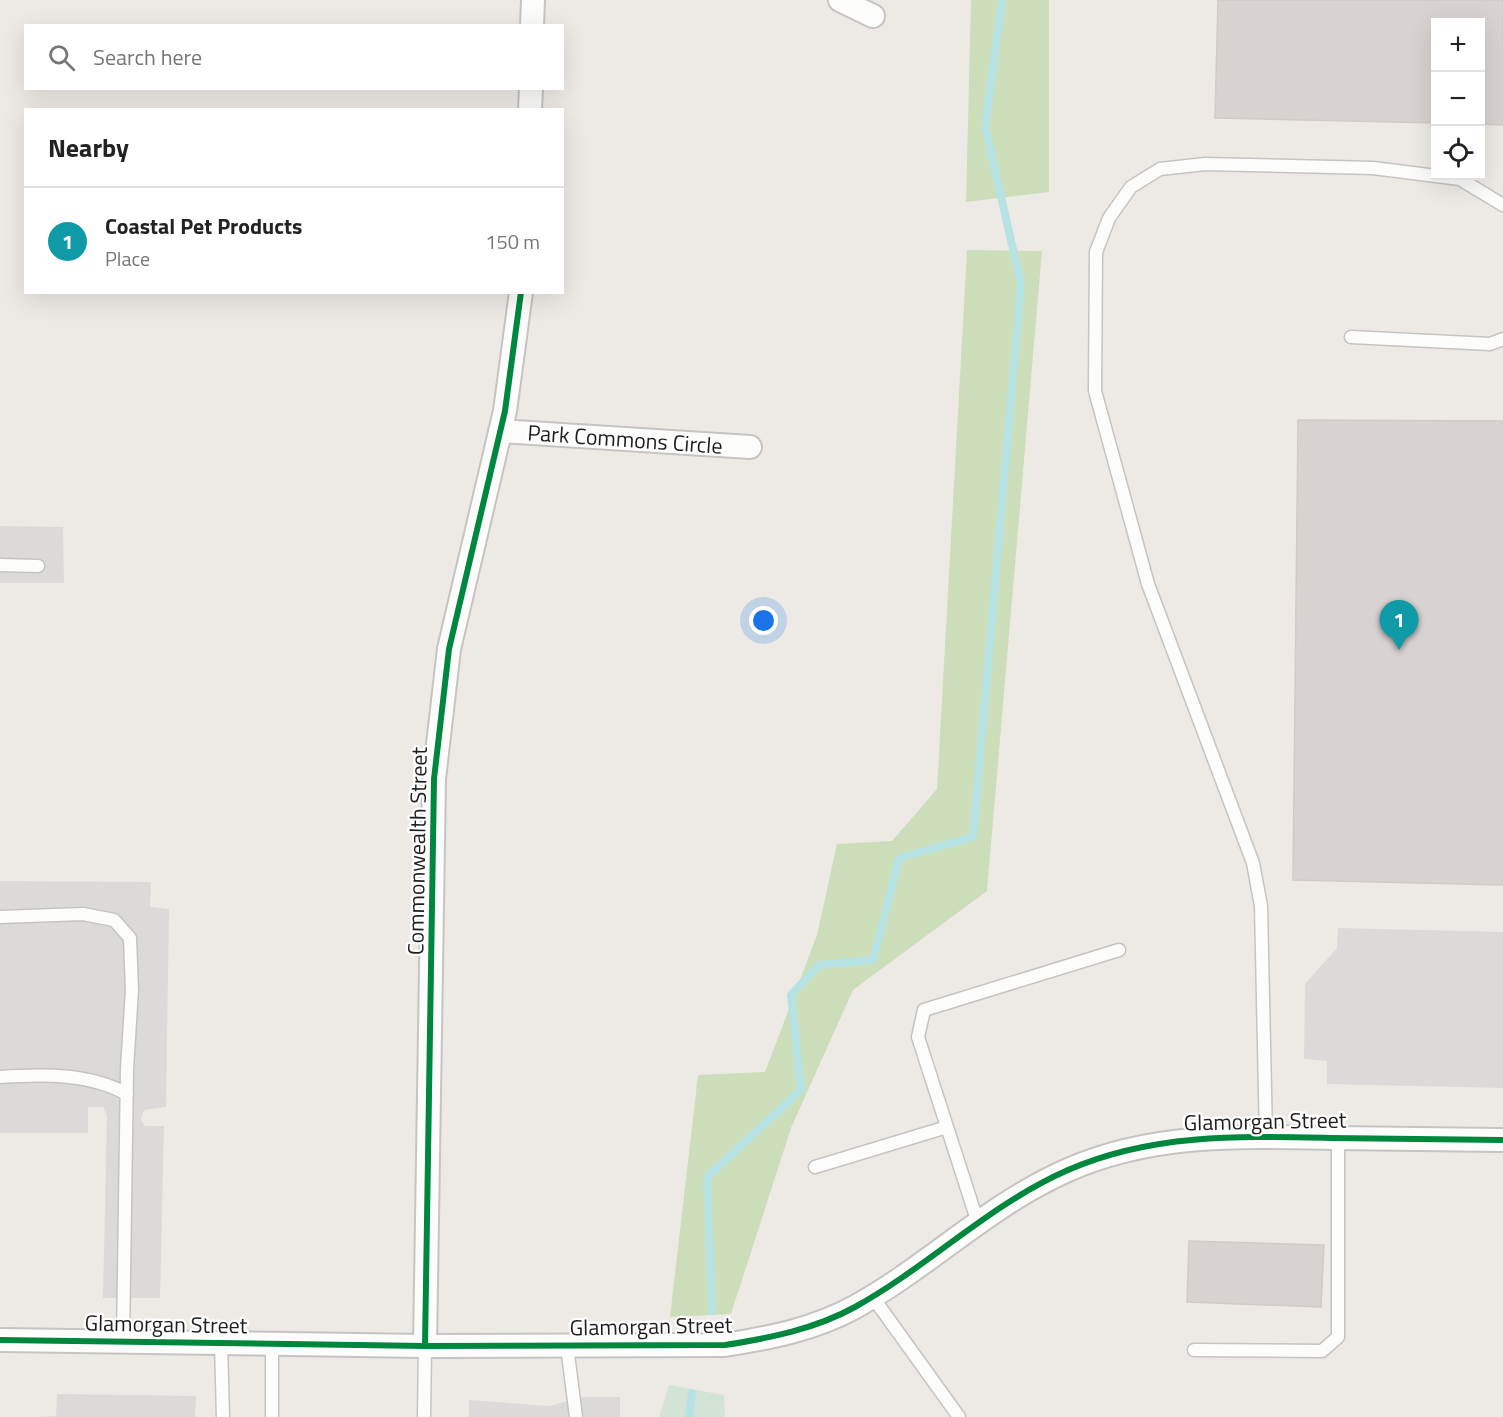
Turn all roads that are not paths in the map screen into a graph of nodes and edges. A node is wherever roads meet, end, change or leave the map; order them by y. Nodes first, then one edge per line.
1 (533, 0) edge
2 (840, 0) edge
3 (873, 16) dead end
4 (532, 24) edge
5 (531, 90) edge
6 (530, 108) edge
7 (1503, 205) edge
8 (521, 294) edge
9 (1351, 337) dead end
10 (1503, 339) edge
11 (500, 431) junction
12 (750, 447) dead end
13 (0, 565) edge
14 (38, 566) dead end
15 (0, 917) edge
16 (1119, 950) dead end
17 (0, 1077) edge
18 (127, 1094) junction
19 (947, 1127) junction
20 (1266, 1137) junction
21 (1338, 1138) junction
22 (1503, 1140) edge
23 (815, 1167) dead end
24 (978, 1223) junction
25 (872, 1296) junction
26 (0, 1340) edge
27 (123, 1342) junction
28 (221, 1343) junction
29 (272, 1344) junction
30 (424, 1346) junction
31 (567, 1346) junction
32 (1194, 1350) dead end
33 (223, 1417) edge
34 (272, 1417) edge
35 (424, 1417) edge
36 (576, 1417) edge
37 (959, 1417) edge

1 - 4 street
2 - 3 street
5 - 6 street
7 - 20 lane
8 - 11 street, Commonwealth Street
9 - 10 lane
11 - 12 street, Park Commons Circle
11 - 30 street, Commonwealth Street
13 - 14 lane
15 - 18 lane
16 - 19 lane
17 - 18 lane
18 - 27 lane
19 - 23 lane
19 - 24 lane
20 - 21 street, Glamorgan Street
20 - 24 street, Glamorgan Street
21 - 22 street, Glamorgan Street
21 - 32 lane
24 - 25 street, Glamorgan Street
25 - 31 street, Glamorgan Street
25 - 37 lane
26 - 27 street, Glamorgan Street
27 - 28 street, Glamorgan Street
28 - 29 street, Glamorgan Street
28 - 33 lane
29 - 30 street, Glamorgan Street
29 - 34 lane
30 - 31 street, Glamorgan Street
30 - 35 lane
31 - 36 lane

